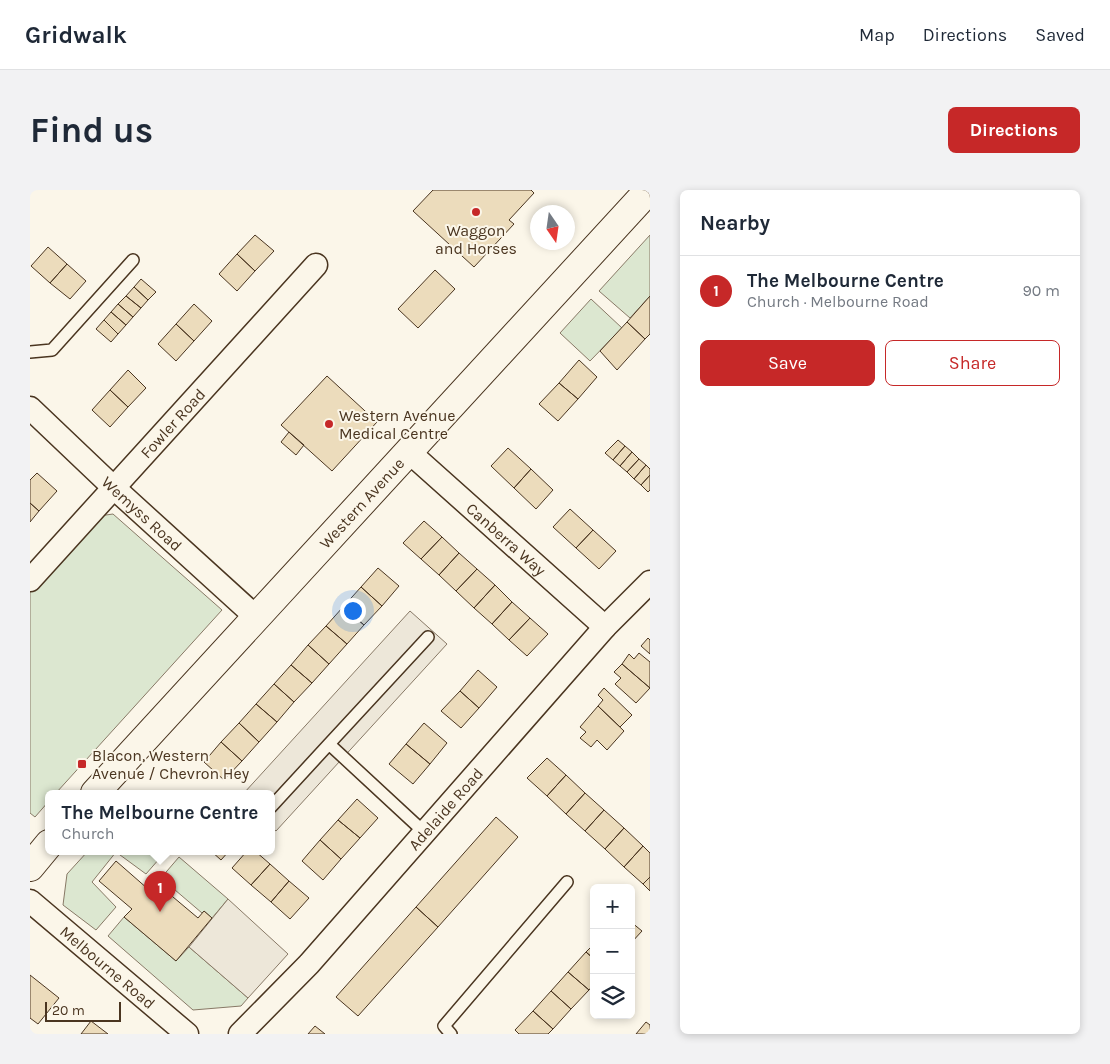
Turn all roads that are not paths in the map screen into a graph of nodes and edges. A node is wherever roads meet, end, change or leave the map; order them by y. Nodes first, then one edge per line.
1 (649, 190) edge
2 (133, 260) dead end
3 (316, 264) dead end
4 (30, 352) edge
5 (30, 408) edge
6 (408, 451) junction
7 (113, 487) junction
8 (30, 580) edge
9 (650, 582) edge
10 (256, 617) junction
11 (606, 627) junction
12 (428, 637) dead end
13 (329, 744) junction
14 (98, 790) edge
15 (275, 803) edge
16 (424, 832) junction
17 (567, 882) dead end
18 (30, 901) edge
19 (187, 1034) edge
20 (240, 1034) edge
21 (451, 1034) edge

1 - 6 street, Western Avenue
2 - 4 lane
3 - 7 street, Fowler Road
5 - 7 street, Wemyss Road
6 - 10 street, Western Avenue
6 - 11 street, Canberra Way
7 - 8 street, Fowler Road
7 - 10 street, Wemyss Road
9 - 11 street, Adelaide Road
10 - 14 street, Western Avenue
11 - 16 street, Adelaide Road
12 - 13 lane
13 - 15 lane
13 - 16 lane
16 - 20 street, Adelaide Road
17 - 21 lane
18 - 19 street, Melbourne Road

